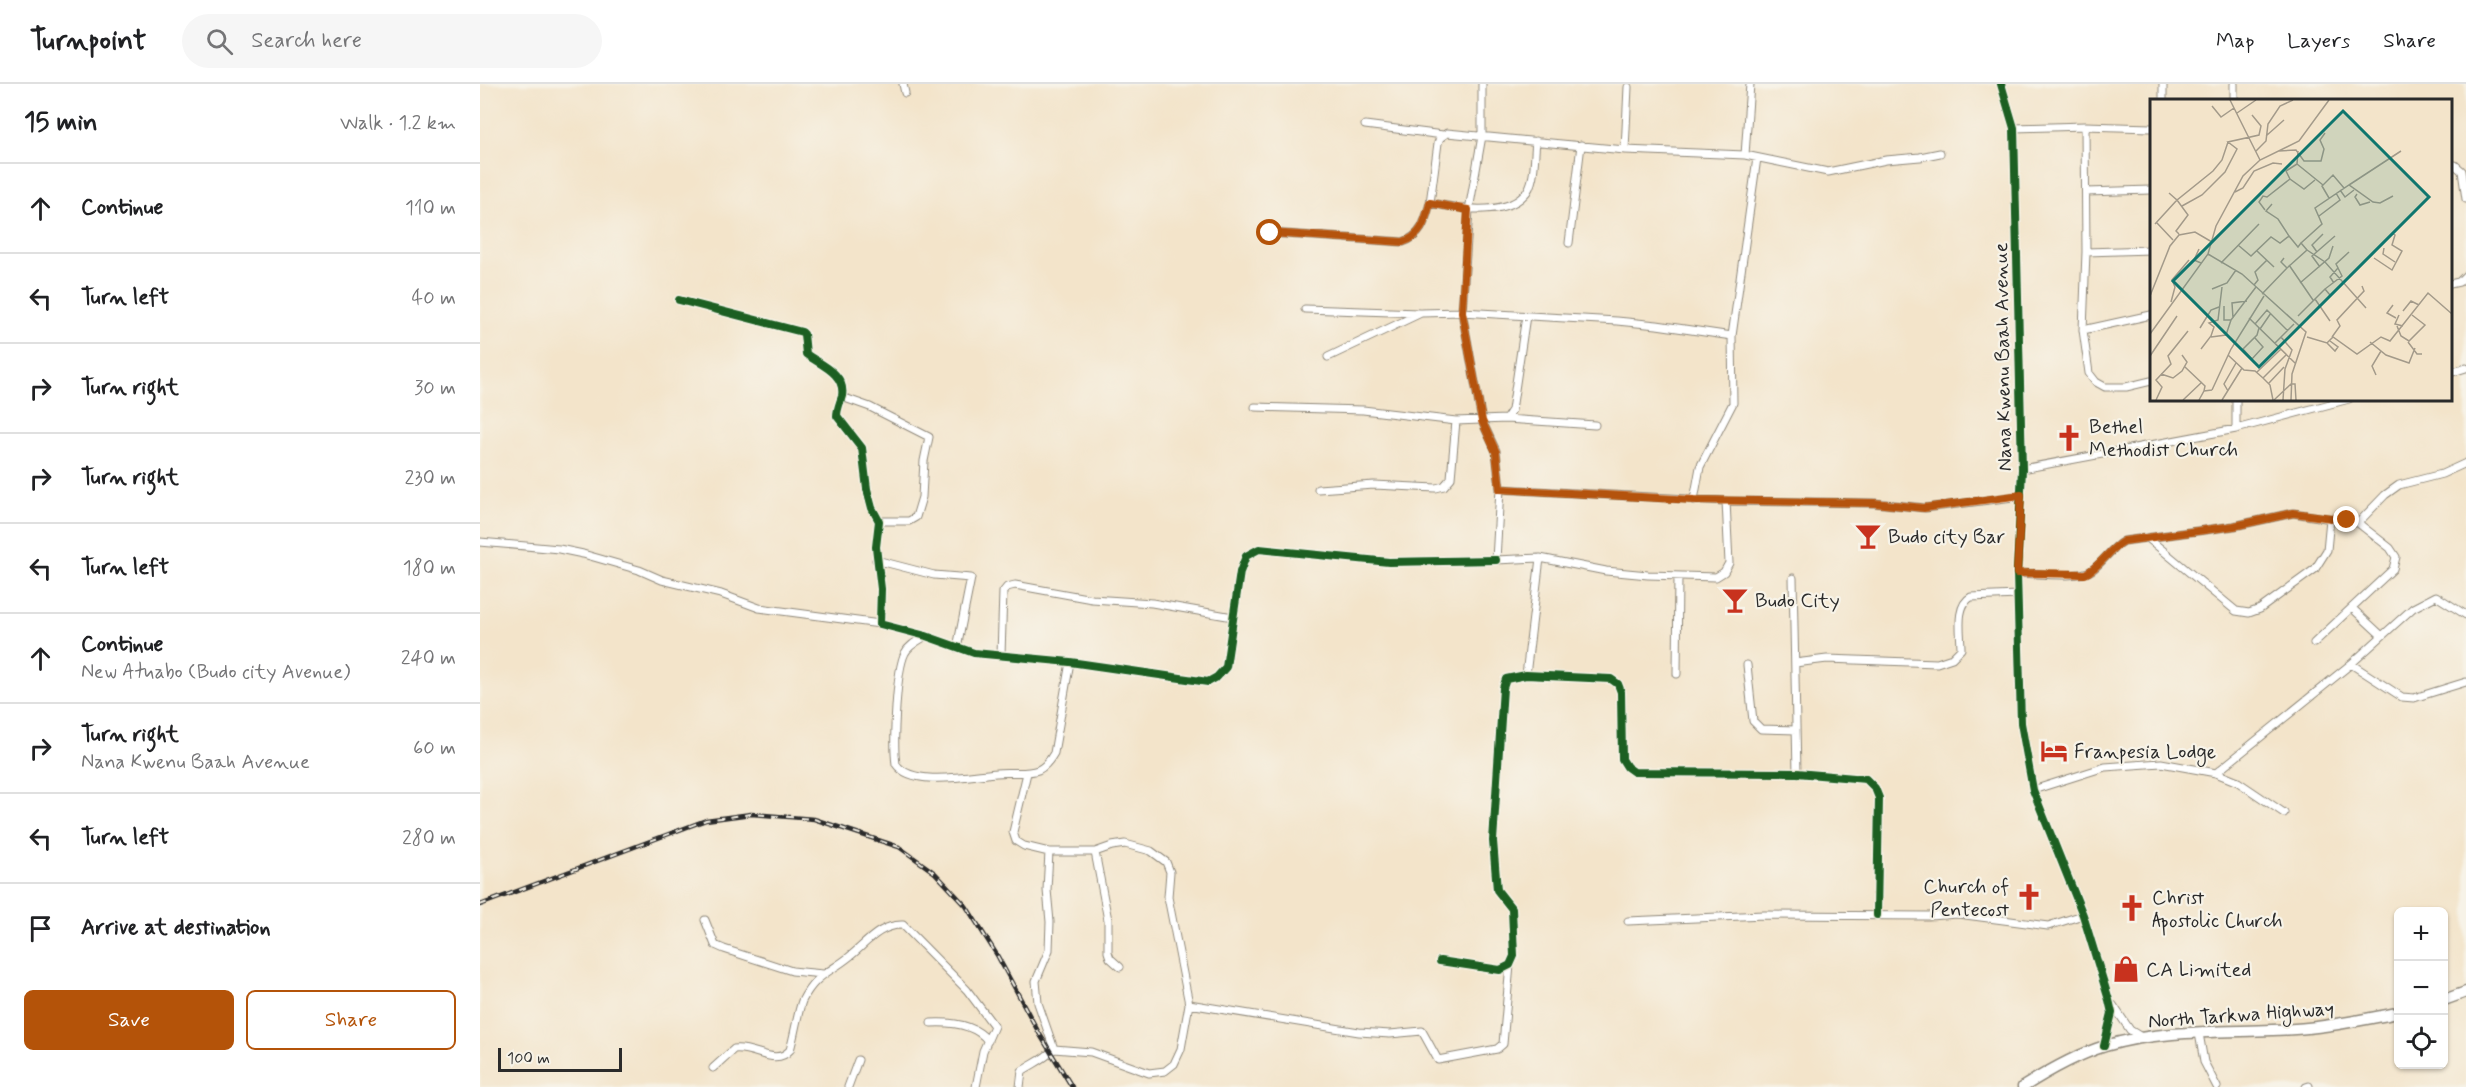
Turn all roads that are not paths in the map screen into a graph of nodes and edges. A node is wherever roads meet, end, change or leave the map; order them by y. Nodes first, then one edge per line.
1 (903, 84) edge
2 (1482, 84) edge
3 (1750, 84) edge
4 (2001, 84) edge
5 (1628, 87) dead end
6 (905, 93) dead end
7 (1365, 124) dead end
8 (2085, 126) junction
9 (2014, 128) junction
10 (2150, 128) edge
11 (1443, 135) junction
12 (1482, 136) junction
13 (1536, 141) junction
14 (1581, 145) junction
15 (1625, 150) junction
16 (1940, 153) dead end
17 (1745, 155) junction
18 (1757, 158) junction
19 (2451, 165) edge
20 (2150, 190) edge
21 (2086, 192) junction
22 (2466, 199) edge
23 (1430, 203) junction
24 (1468, 210) junction
25 (1270, 233) dead end
26 (1569, 243) dead end
27 (2150, 250) edge
28 (2086, 252) junction
29 (2466, 275) edge
30 (2451, 284) edge
31 (679, 300) dead end
32 (1305, 309) dead end
33 (1462, 312) junction
34 (1421, 313) junction
35 (2150, 315) edge
36 (1526, 316) junction
37 (2083, 330) junction
38 (1732, 336) junction
39 (1328, 357) dead end
40 (2466, 368) edge
41 (2451, 373) edge
42 (2150, 381) edge
43 (842, 397) junction
44 (2236, 400) edge
45 (2345, 400) edge
46 (1255, 407) dead end
47 (1506, 419) junction
48 (1456, 421) junction
49 (1482, 421) junction
50 (1596, 425) dead end
51 (2236, 429) junction
52 (2466, 463) edge
53 (2022, 469) junction
54 (1318, 489) dead end
55 (1500, 489) junction
56 (2021, 495) junction
57 (1694, 500) junction
58 (1726, 501) junction
59 (2330, 519) junction
60 (879, 521) junction
61 (2358, 523) junction
62 (2149, 539) junction
63 (480, 542) edge
64 (1540, 558) junction
65 (876, 560) junction
66 (1496, 560) junction
67 (2017, 573) junction
68 (1678, 576) junction
69 (1793, 578) dead end
70 (2018, 595) junction
71 (2352, 608) junction
72 (2466, 615) edge
73 (1233, 616) junction
74 (880, 624) junction
75 (2381, 635) junction
76 (926, 636) junction
77 (2314, 643) dead end
78 (957, 648) junction
79 (1001, 655) junction
80 (1070, 662) junction
81 (1794, 663) junction
82 (2351, 664) junction
83 (1747, 665) dead end
84 (1677, 674) dead end
85 (1526, 675) junction
86 (2466, 682) edge
87 (1796, 730) junction
88 (1027, 773) junction
89 (1797, 773) junction
90 (2216, 773) junction
91 (2033, 790) junction
92 (2284, 813) dead end
93 (1049, 852) junction
94 (1095, 852) junction
95 (1877, 915) junction
96 (2083, 915) junction
97 (705, 920) dead end
98 (1628, 921) dead end
99 (1440, 961) dead end
100 (1510, 965) junction
101 (1120, 967) dead end
102 (823, 974) junction
103 (2466, 992) edge
104 (2448, 999) edge
105 (2109, 1000) junction
106 (1189, 1004) junction
107 (2394, 1014) edge
108 (931, 1023) dead end
109 (2199, 1034) junction
110 (2143, 1038) junction
111 (988, 1041) junction
112 (2104, 1046) junction
113 (1054, 1049) junction
114 (858, 1060) dead end
115 (713, 1068) dead end
116 (848, 1087) edge
117 (976, 1087) edge
118 (1020, 1087) edge
119 (2023, 1087) edge
120 (2217, 1087) edge

1 - 6 street
2 - 12 street
3 - 17 street
4 - 9 street, Nana Kwenu Baah Avenue
5 - 15 street
7 - 11 street
8 - 9 street
8 - 10 street
8 - 21 street
9 - 53 street, Nana Kwenu Baah Avenue
11 - 12 street
11 - 23 street
12 - 13 street
12 - 24 street
13 - 14 street
13 - 24 street
14 - 15 street
14 - 26 street
15 - 17 street
16 - 18 street
17 - 18 street
18 - 38 street
19 - 22 street
20 - 21 street
21 - 28 street
23 - 24 street
23 - 25 street
24 - 33 street
27 - 28 street
28 - 37 street
29 - 30 street
31 - 43 street
32 - 34 street
33 - 34 street
33 - 36 street
33 - 49 street
34 - 39 street
35 - 37 street
36 - 38 street
36 - 47 street
37 - 42 street
38 - 57 street
40 - 41 street
43 - 60 street
43 - 60 street
44 - 51 street
45 - 51 street
46 - 48 street
47 - 49 street
47 - 50 street
48 - 49 street
48 - 54 street
49 - 55 street
51 - 53 street
52 - 61 street
53 - 56 street, Nana Kwenu Baah Avenue
55 - 57 street
55 - 66 street
56 - 58 street
56 - 67 street, Nana Kwenu Baah Avenue
57 - 58 street
58 - 68 street
59 - 61 street
59 - 62 street
59 - 62 street
60 - 65 street
61 - 71 street
62 - 67 street
63 - 74 street
64 - 66 street
64 - 68 street
64 - 85 street
65 - 74 street
65 - 78 street
66 - 73 street
67 - 70 street, Nana Kwenu Baah Avenue
68 - 84 street
69 - 81 street
70 - 81 street
70 - 91 street, Nana Kwenu Baah Avenue
71 - 75 street
71 - 77 street
72 - 75 street
73 - 79 street
73 - 80 street
74 - 76 street
75 - 82 street
76 - 78 street
76 - 88 street
78 - 79 street
79 - 80 street
80 - 88 street
81 - 87 street
82 - 86 street
82 - 90 street
83 - 87 street
85 - 89 street
85 - 100 street
87 - 89 street
88 - 93 street
89 - 95 street
90 - 91 street
90 - 92 street
91 - 96 street, Nana Kwenu Baah Avenue
93 - 94 street
93 - 113 street
94 - 101 street
94 - 106 street
95 - 96 street
95 - 98 street
96 - 105 street, Nana Kwenu Baah Avenue
97 - 102 street
99 - 100 street
100 - 106 street
102 - 111 street
102 - 115 street
103 - 104 main road
105 - 110 street, Nana Kwenu Baah Avenue
105 - 112 street, Nana Kwenu Baah Avenue
106 - 113 street
107 - 109 main road, North Tarkwa Highway
108 - 111 street
109 - 110 main road, North Tarkwa Highway
109 - 120 street
110 - 112 main road, North Tarkwa Highway
111 - 117 street
112 - 119 main road, North Tarkwa Highway
113 - 118 street
114 - 116 street

